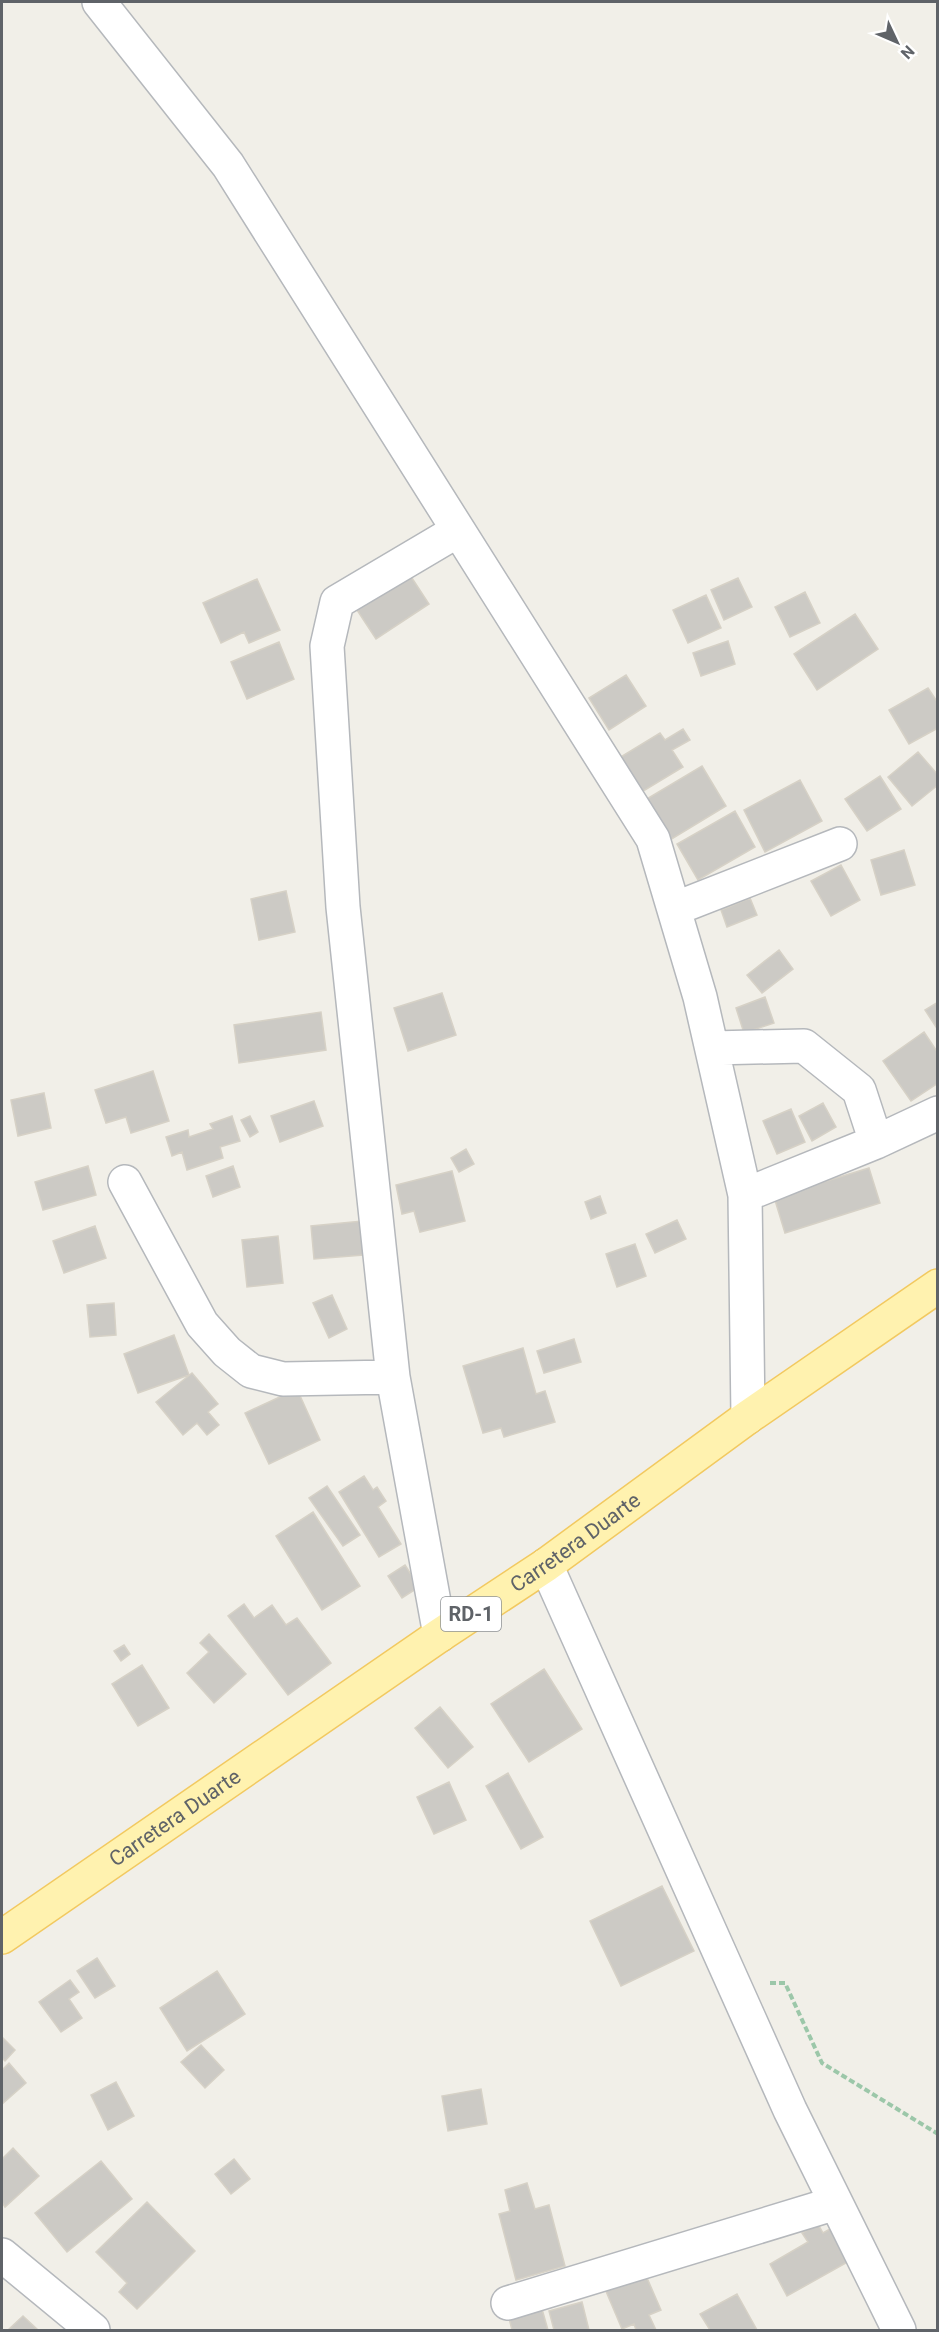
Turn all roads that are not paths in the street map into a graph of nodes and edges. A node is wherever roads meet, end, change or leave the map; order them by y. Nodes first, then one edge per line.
1 (99, 2) edge
2 (457, 531) junction
3 (840, 844) dead end
4 (674, 909) junction
5 (712, 1048) junction
6 (938, 1113) edge
7 (876, 1142) junction
8 (125, 1182) dead end
9 (745, 1195) junction
10 (938, 1286) edge
11 (393, 1377) junction
12 (748, 1417) junction
13 (546, 1565) junction
14 (440, 1635) junction
15 (2, 1937) edge
16 (836, 2203) junction
17 (2, 2255) edge
18 (508, 2303) dead end
19 (93, 2331) edge
20 (899, 2331) edge

1 - 2 street
2 - 4 street
2 - 11 street
3 - 4 street
4 - 5 street
5 - 7 street
5 - 9 street
6 - 7 street
7 - 9 street
8 - 11 street
9 - 12 street
10 - 12 main road, Carretera Duarte / RD-1
11 - 14 street
12 - 13 main road, Carretera Duarte / RD-1
13 - 14 main road, Carretera Duarte / RD-1
13 - 16 street
14 - 15 main road, Carretera Duarte / RD-1
16 - 18 street
16 - 20 street
17 - 19 street

